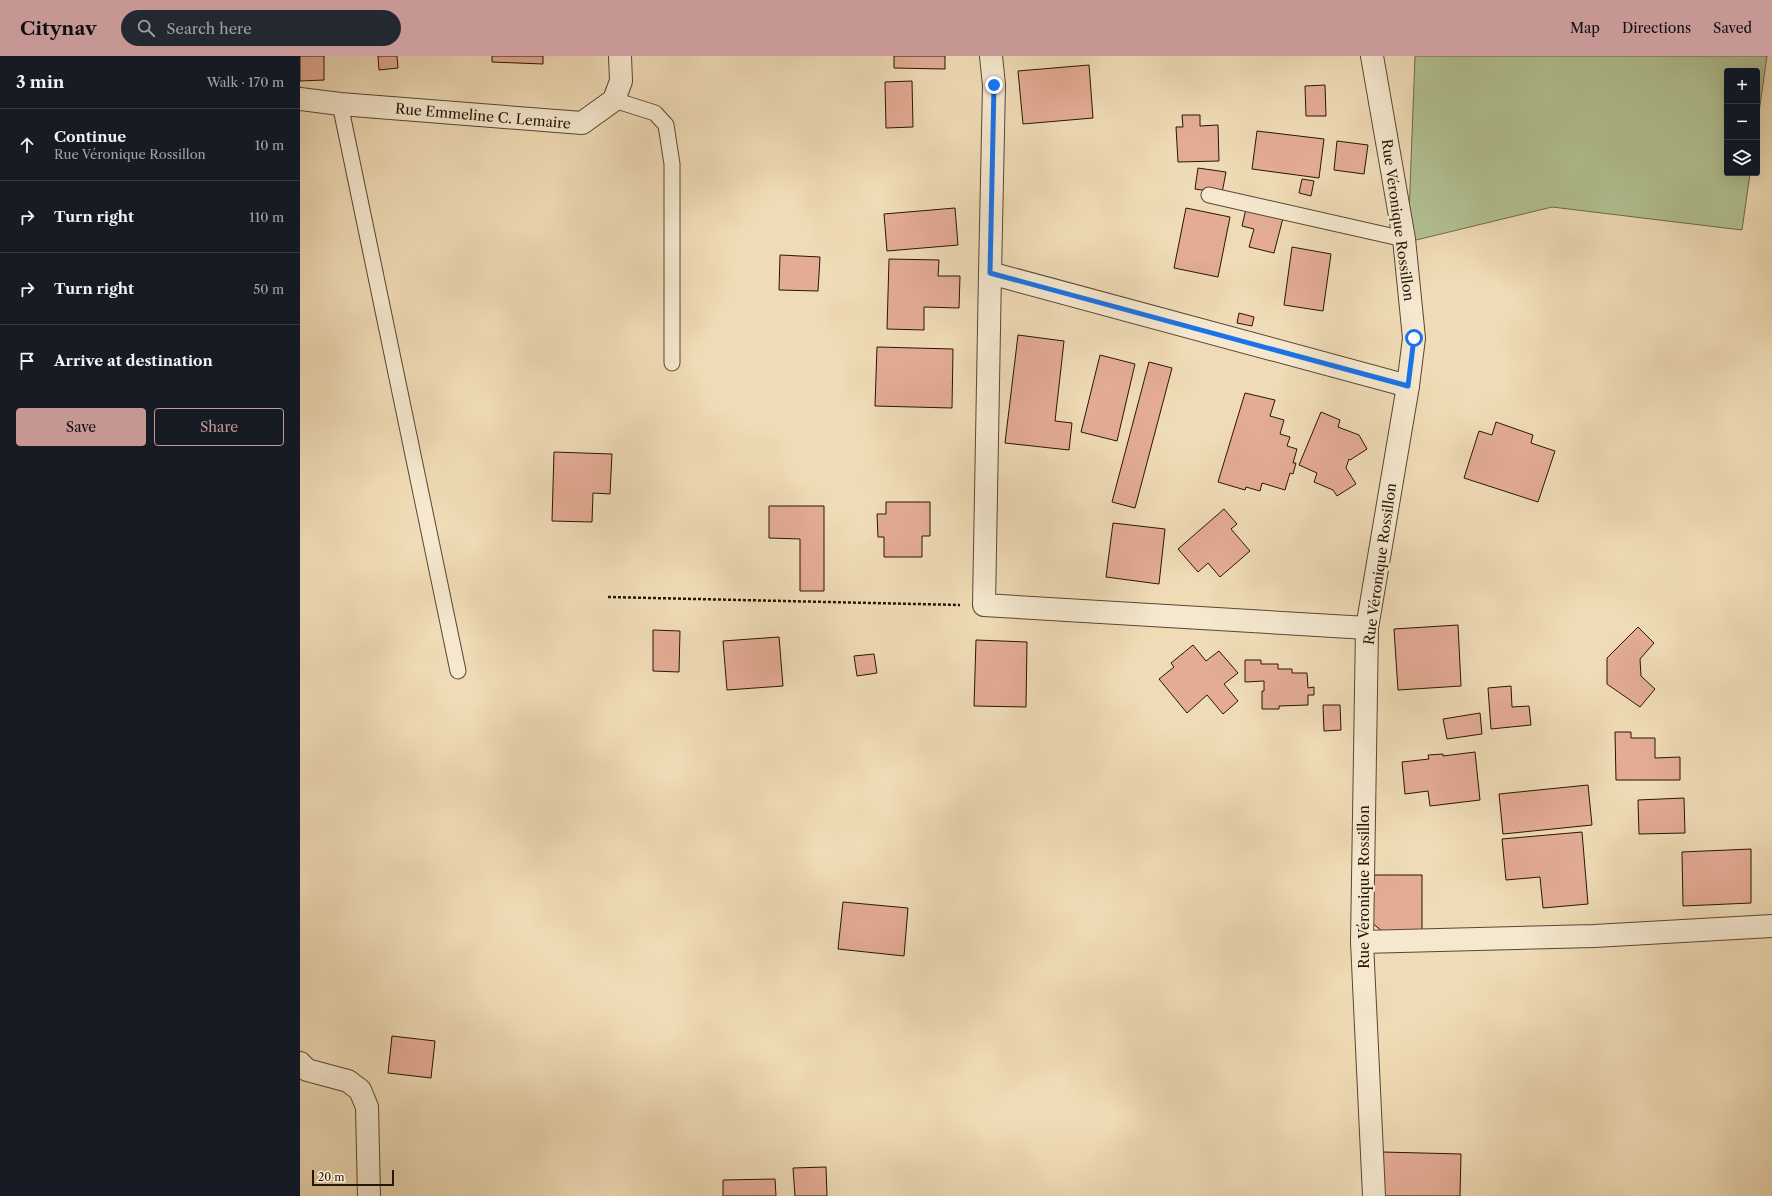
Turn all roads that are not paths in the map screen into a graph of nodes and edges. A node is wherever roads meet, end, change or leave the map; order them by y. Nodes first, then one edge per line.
1 (620, 56) edge
2 (990, 56) edge
3 (1372, 56) edge
4 (300, 99) edge
5 (614, 100) junction
6 (340, 104) junction
7 (1209, 195) dead end
8 (1404, 239) junction
9 (990, 273) junction
10 (672, 363) dead end
11 (1408, 386) junction
12 (1368, 628) junction
13 (458, 671) dead end
14 (1772, 926) edge
15 (1362, 942) junction
16 (300, 1063) edge
17 (369, 1196) edge
18 (1374, 1196) edge

1 - 5 street
2 - 9 street
3 - 8 street, Rue Véronique Rossillon
4 - 6 street, Rue Emmeline C. Lemaire
5 - 6 street, Rue Emmeline C. Lemaire
5 - 10 lane
6 - 13 lane
7 - 8 lane
8 - 11 street, Rue Véronique Rossillon
9 - 11 street
9 - 12 street
11 - 12 street, Rue Véronique Rossillon
12 - 15 street, Rue Véronique Rossillon
14 - 15 street
15 - 18 street, Rue Véronique Rossillon
16 - 17 street

